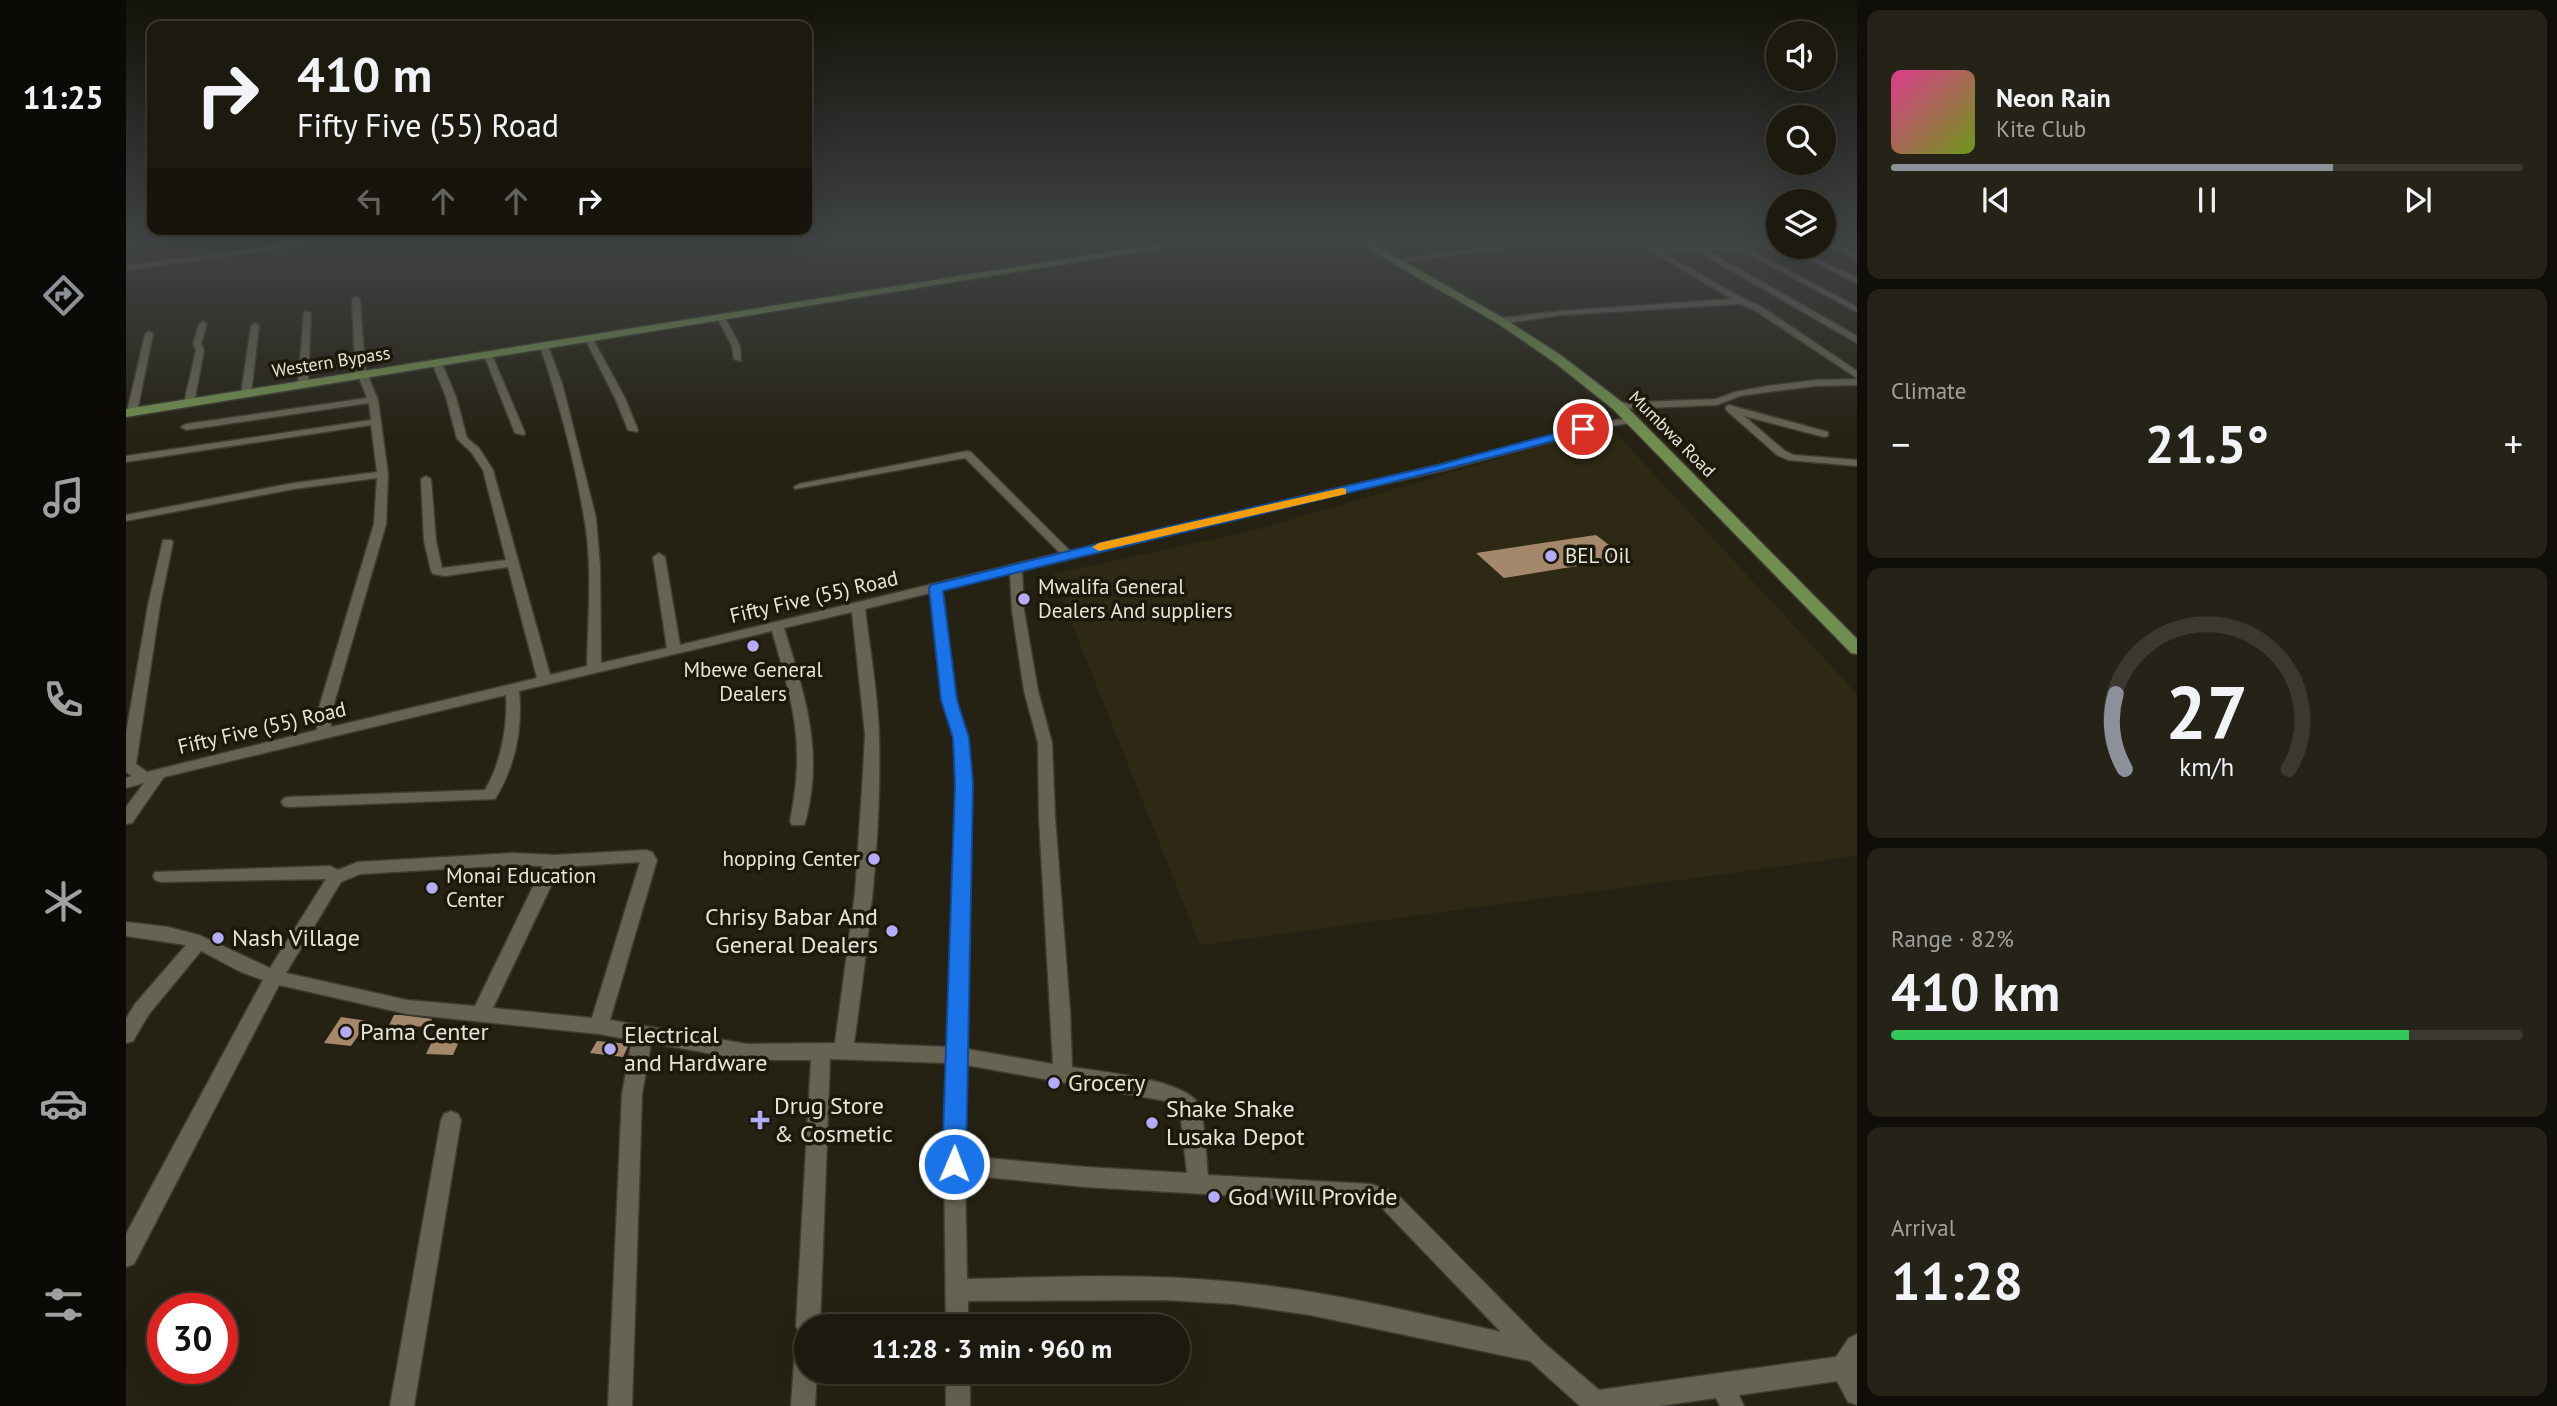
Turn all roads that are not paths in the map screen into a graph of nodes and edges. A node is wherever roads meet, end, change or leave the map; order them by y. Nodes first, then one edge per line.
1 (357, 306) edge
2 (797, 306) edge
3 (1475, 306) edge
4 (1672, 306) edge
5 (1751, 306) edge
6 (1797, 306) edge
7 (307, 313) dead end
8 (720, 318) junction
9 (1502, 321) junction
10 (203, 324) dead end
11 (255, 326) dead end
12 (149, 334) dead end
13 (589, 339) junction
14 (1857, 340) edge
15 (544, 346) junction
16 (488, 355) junction
17 (738, 359) dead end
18 (437, 363) junction
19 (362, 375) junction
20 (1857, 375) edge
21 (1857, 382) edge
22 (303, 384) junction
23 (246, 394) junction
24 (373, 400) junction
25 (1717, 402) junction
26 (189, 403) junction
27 (1618, 406) junction
28 (1729, 408) junction
29 (129, 412) edge
30 (1633, 420) junction
31 (375, 422) junction
32 (186, 427) dead end
33 (633, 430) dead end
34 (520, 433) dead end
35 (1824, 434) dead end
36 (126, 459) edge
37 (1857, 463) edge
38 (383, 474) junction
39 (426, 479) dead end
40 (799, 486) dead end
41 (126, 518) edge
42 (167, 542) dead end
43 (1068, 555) junction
44 (659, 557) dead end
45 (514, 562) junction
46 (1016, 569) junction
47 (936, 588) junction
48 (858, 605) junction
49 (777, 625) junction
50 (674, 649) junction
51 (1857, 649) edge
52 (594, 668) junction
53 (545, 681) junction
54 (512, 690) junction
55 (324, 733) junction
56 (152, 776) junction
57 (126, 783) edge
58 (289, 802) dead end
59 (126, 819) edge
60 (798, 821) dead end
61 (555, 861) junction
62 (161, 876) dead end
63 (335, 878) junction
64 (126, 929) edge
65 (199, 942) junction
66 (274, 977) junction
67 (480, 1015) junction
68 (599, 1026) junction
69 (643, 1034) junction
70 (126, 1035) edge
71 (821, 1051) junction
72 (844, 1051) junction
73 (956, 1055) junction
74 (1062, 1074) junction
75 (451, 1119) dead end
76 (954, 1164) junction
77 (1199, 1183) junction
78 (126, 1256) edge
79 (957, 1290) junction
80 (809, 1314) edge
81 (957, 1314) edge
82 (1857, 1346) edge
83 (1536, 1351) junction
84 (1843, 1368) junction
85 (805, 1384) edge
86 (958, 1384) edge
87 (1857, 1393) edge
88 (1728, 1396) edge
89 (1596, 1405) edge
90 (402, 1406) edge
91 (620, 1406) edge
92 (803, 1406) edge
93 (958, 1406) edge

1 - 19 street
2 - 8 main road, Western Bypass
3 - 9 main road, Mumbwa Road
4 - 9 street
5 - 20 street
6 - 14 street
7 - 22 street
8 - 13 main road, Western Bypass
8 - 17 street
9 - 27 main road, Mumbwa Road
10 - 26 street
11 - 23 street
12 - 29 street
13 - 15 main road, Western Bypass
13 - 33 street
15 - 16 main road, Western Bypass
15 - 52 street
16 - 18 main road, Western Bypass
16 - 34 street
18 - 19 main road, Western Bypass
18 - 45 street
19 - 22 main road, Western Bypass
19 - 24 street
21 - 25 street
22 - 23 main road, Western Bypass
23 - 26 main road, Western Bypass
24 - 31 street
24 - 32 street
25 - 27 street
25 - 28 street
26 - 29 main road, Western Bypass
27 - 30 main road, Mumbwa Road
28 - 35 street
28 - 37 street
30 - 43 street, Fifty Five (55) Road
30 - 51 main road, Mumbwa Road
31 - 36 street
31 - 38 street
38 - 41 street
38 - 55 street
39 - 45 street
40 - 43 street
42 - 56 street
43 - 46 street, Fifty Five (55) Road
44 - 50 street
45 - 53 street
46 - 47 street, Fifty Five (55) Road
46 - 74 street
47 - 48 street, Fifty Five (55) Road
47 - 73 street
48 - 49 street, Fifty Five (55) Road
48 - 72 street
49 - 50 street, Fifty Five (55) Road
49 - 60 street
50 - 52 street, Fifty Five (55) Road
52 - 53 street, Fifty Five (55) Road
53 - 54 street, Fifty Five (55) Road
54 - 55 street, Fifty Five (55) Road
54 - 58 street
55 - 56 street, Fifty Five (55) Road
56 - 57 street, Fifty Five (55) Road
56 - 59 street
61 - 63 street
61 - 67 street
61 - 68 street
62 - 63 street
63 - 66 street
64 - 65 street
65 - 66 street
65 - 70 street
66 - 67 street
66 - 78 street
67 - 68 street
68 - 69 street
69 - 71 street
69 - 91 street
71 - 72 street
71 - 80 street
72 - 73 street
73 - 74 street
73 - 76 street
74 - 77 street
75 - 90 street
76 - 77 street
76 - 79 street
77 - 83 street
79 - 81 street
79 - 83 street
82 - 84 street
83 - 89 street
84 - 87 street
84 - 88 street
85 - 92 street
86 - 93 street
88 - 89 street

